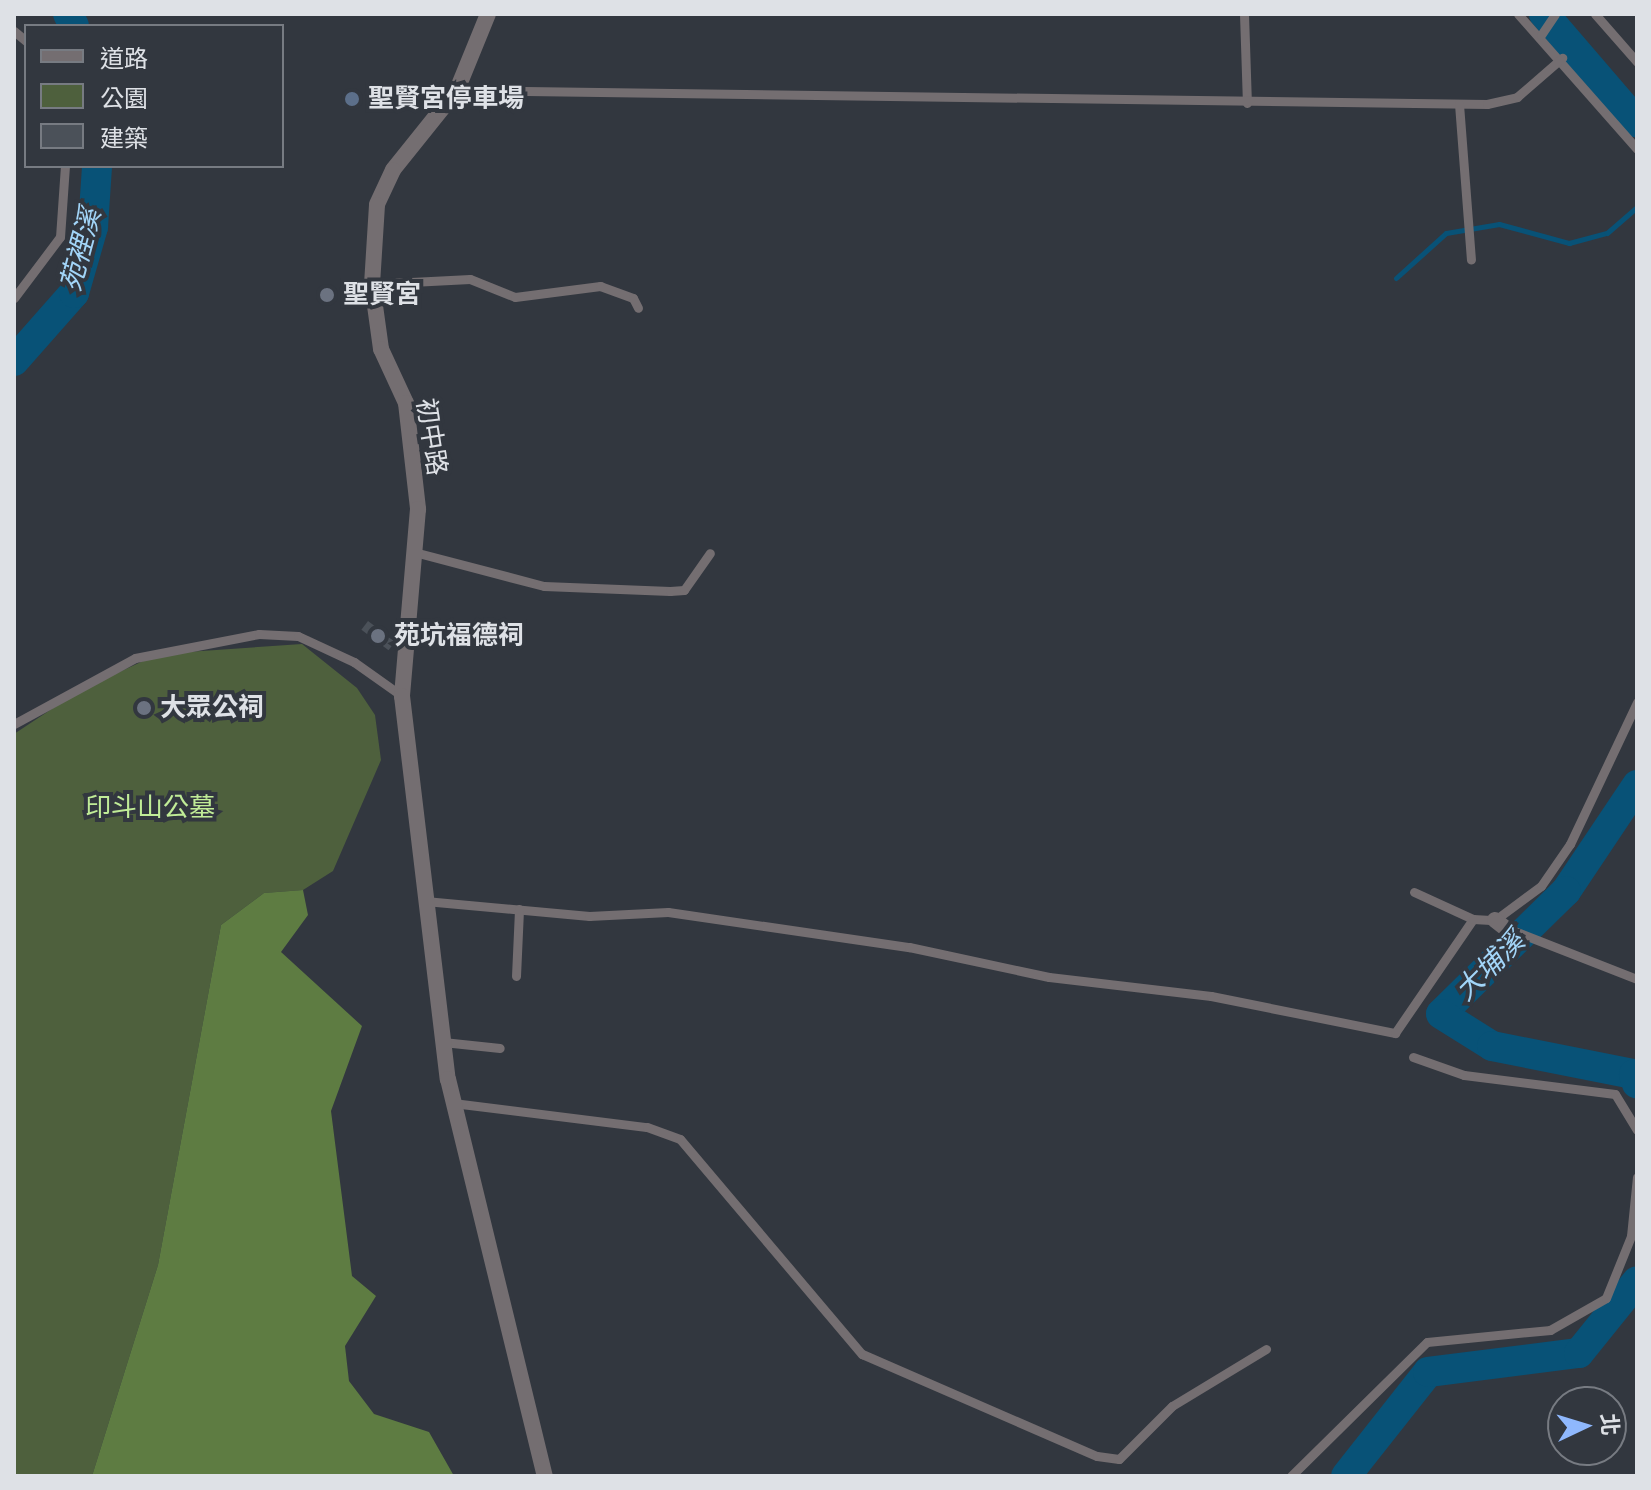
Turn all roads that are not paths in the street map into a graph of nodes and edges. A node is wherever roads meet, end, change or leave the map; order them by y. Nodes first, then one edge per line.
1 (488, 14) edge
2 (1244, 14) edge
3 (1518, 14) edge
4 (1555, 14) edge
5 (1595, 14) edge
6 (1542, 32) junction
7 (1562, 58) junction
8 (1637, 62) edge
9 (457, 90) junction
10 (1247, 103) junction
11 (1459, 104) junction
12 (1637, 149) edge
13 (65, 168) edge
14 (1471, 260) dead end
15 (372, 284) junction
16 (14, 298) edge
17 (638, 308) dead end
18 (418, 553) junction
19 (710, 553) dead end
20 (402, 696) junction
21 (1637, 702) edge
22 (14, 724) edge
23 (1414, 892) dead end
24 (425, 901) junction
25 (519, 909) junction
26 (1473, 919) junction
27 (1499, 924) junction
28 (516, 976) dead end
29 (1637, 979) edge
30 (443, 1042) junction
31 (500, 1048) dead end
32 (1413, 1057) dead end
33 (453, 1103) junction
34 (1637, 1130) edge
35 (1637, 1177) edge
36 (1266, 1349) dead end
37 (545, 1476) edge
38 (1291, 1476) edge

1 - 9 street, 初中路
2 - 10 lane
3 - 6 lane
4 - 6 lane
5 - 8 lane
6 - 7 lane
7 - 11 lane
7 - 12 lane
9 - 10 lane
9 - 15 street, 初中路
10 - 11 lane
11 - 14 lane
13 - 16 lane
15 - 17 lane
15 - 18 street, 初中路
18 - 19 lane
18 - 20 street, 初中路
20 - 22 lane
20 - 24 street, 初中路
21 - 27 lane
23 - 26 lane
24 - 25 lane
24 - 30 street, 初中路
25 - 26 lane
25 - 28 lane
26 - 27 lane
27 - 29 lane
30 - 31 lane
30 - 33 street, 初中路
32 - 34 lane
33 - 36 lane
33 - 37 street, 初中路
35 - 38 lane

